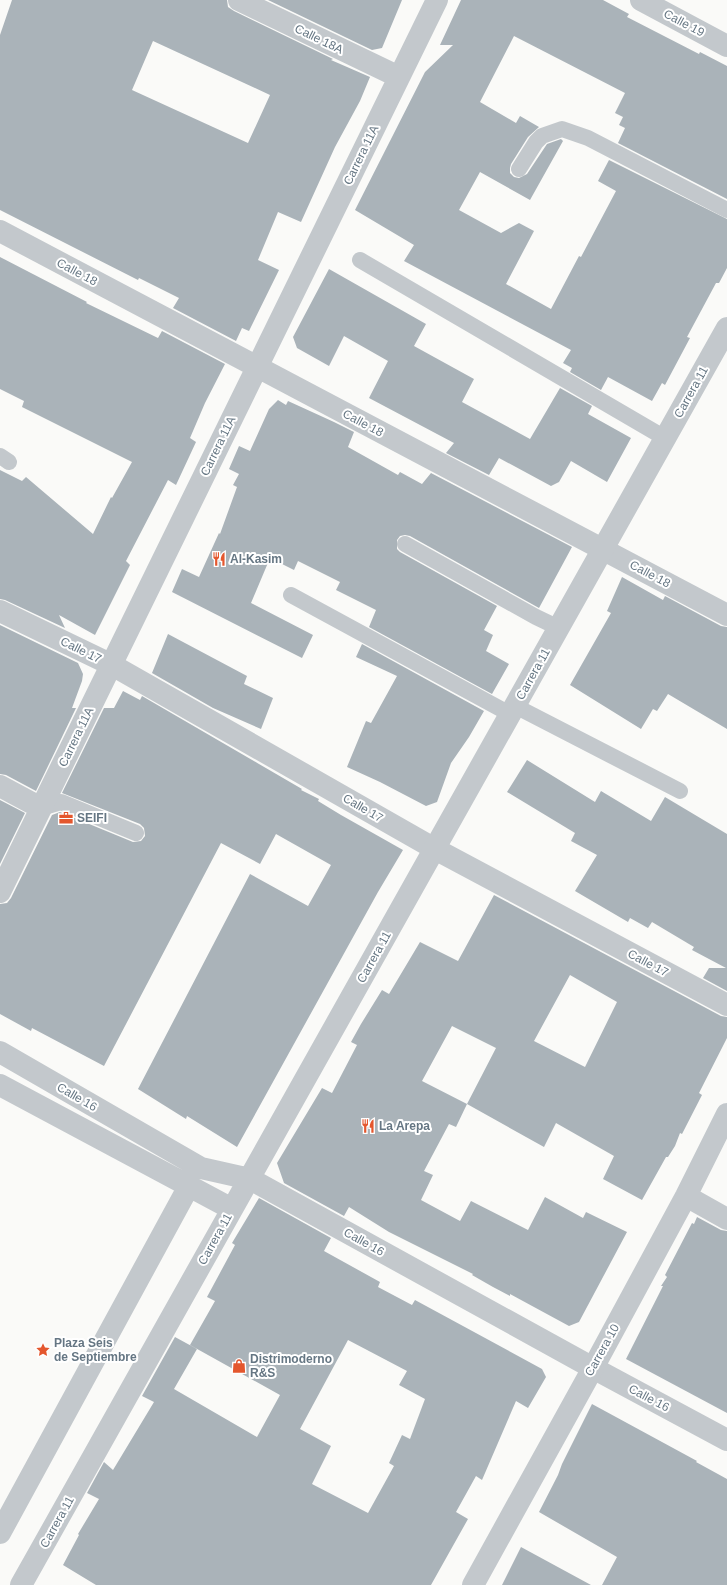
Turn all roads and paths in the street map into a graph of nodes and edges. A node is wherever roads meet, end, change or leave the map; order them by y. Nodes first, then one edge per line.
1 (239, 0) edge
2 (437, 0) edge
3 (641, 0) edge
4 (727, 46) edge
5 (399, 77) junction
6 (519, 169) dead end
7 (727, 210) edge
8 (0, 231) edge
9 (360, 260) dead end
10 (727, 328) edge
11 (257, 367) junction
12 (665, 438) junction
13 (405, 544) dead end
14 (603, 549) junction
15 (291, 595) dead end
16 (0, 611) edge
17 (727, 615) edge
18 (559, 628) junction
19 (112, 665) junction
20 (512, 710) junction
21 (0, 786) edge
22 (680, 791) dead end
23 (42, 808) junction
24 (136, 833) dead end
25 (435, 849) junction
26 (0, 892) edge
27 (727, 1005) edge
28 (0, 1052) edge
29 (0, 1085) edge
30 (727, 1114) edge
31 (250, 1179) junction
32 (189, 1186) junction
33 (686, 1196) junction
34 (232, 1209) junction
35 (727, 1219) edge
36 (593, 1368) junction
37 (727, 1440) edge
38 (0, 1533) edge
39 (21, 1585) edge
40 (473, 1585) edge

1 - 5 street, Calle 18A
2 - 5 street, Carrera 11A
3 - 4 street, Calle 19
5 - 11 street, Carrera 11A
6 - 7 lane
8 - 11 street, Calle 18
9 - 12 lane
10 - 12 street, Carrera 11
11 - 14 street, Calle 18
11 - 19 street, Carrera 11A
12 - 14 street, Carrera 11
13 - 18 lane
14 - 17 street, Calle 18
14 - 18 street, Carrera 11
15 - 20 lane
16 - 19 street, Calle 17
18 - 20 street, Carrera 11
19 - 23 street, Carrera 11A
19 - 25 street, Calle 17
20 - 22 lane
20 - 25 street, Carrera 11
21 - 23 street
23 - 24 lane
23 - 26 street, Carrera 11A
25 - 27 street, Calle 17
25 - 31 street, Carrera 11
28 - 31 street, Calle 16
29 - 32 street, Calle 16
30 - 33 street, Carrera 10
31 - 34 street, Carrera 11
31 - 36 street, Calle 16
32 - 34 street, Calle 16
32 - 38 street
33 - 35 street
33 - 36 street, Carrera 10
34 - 39 street, Carrera 11
36 - 37 street, Calle 16
36 - 40 street, Carrera 10

